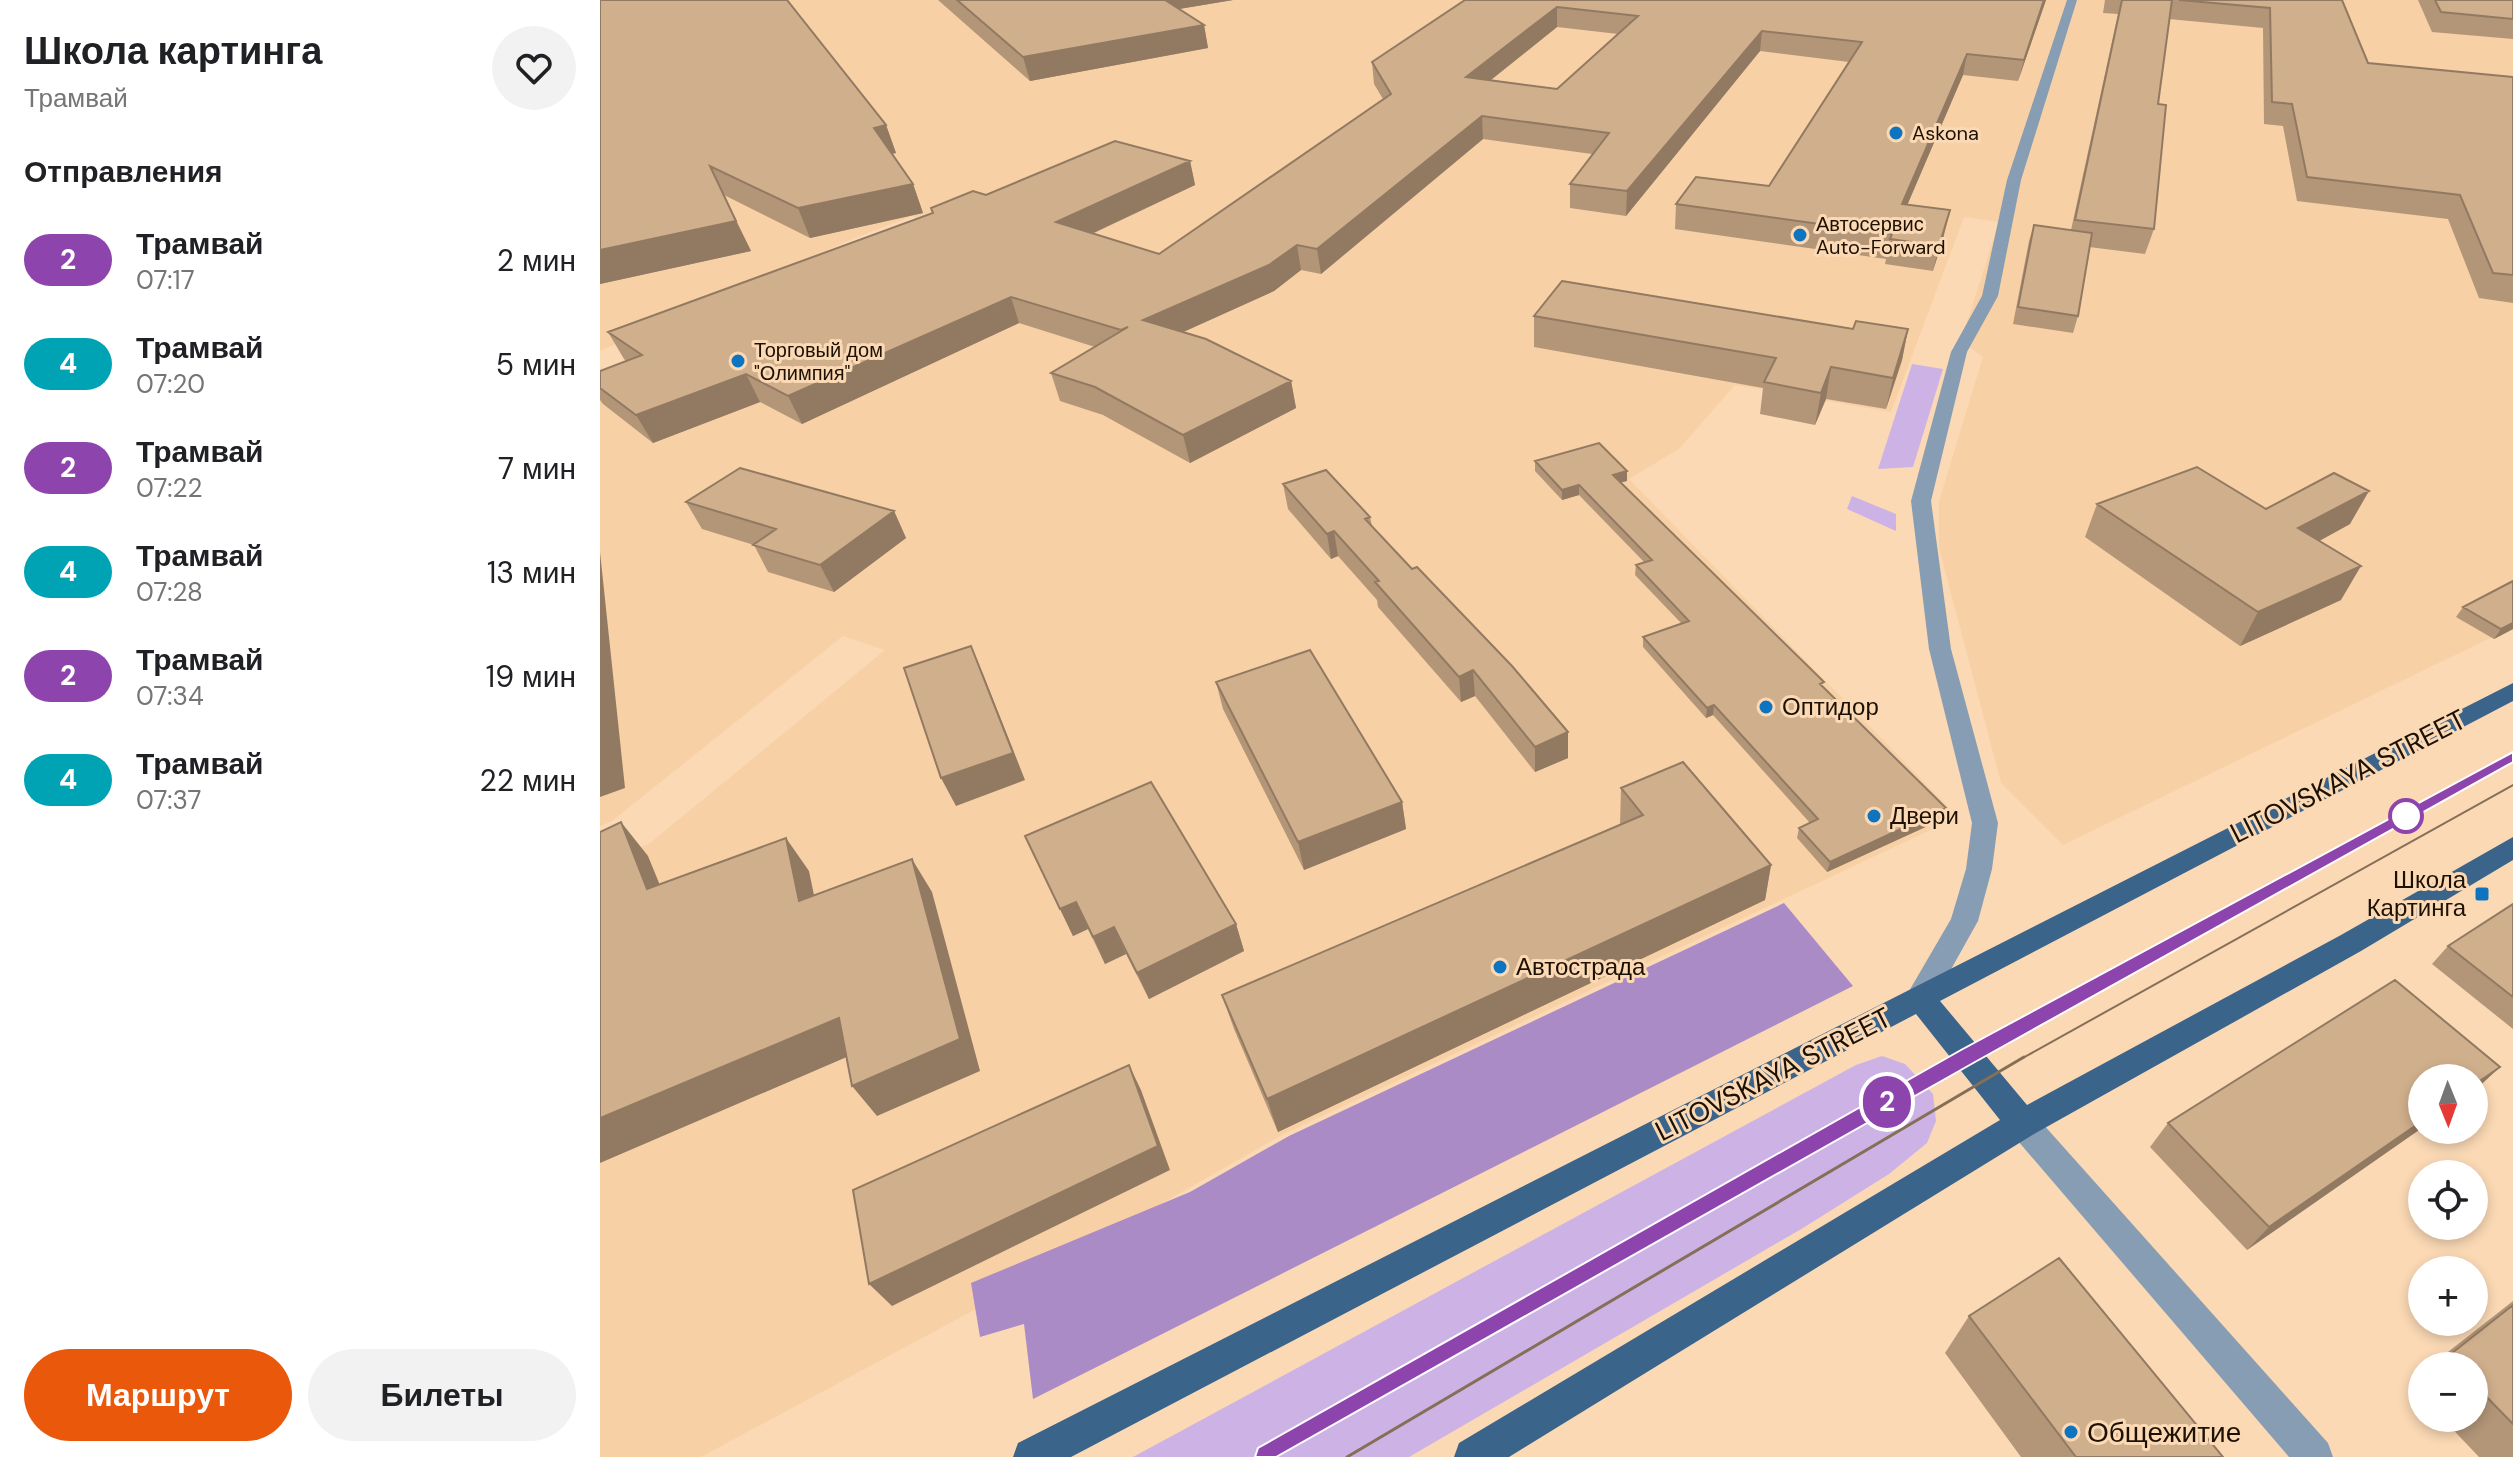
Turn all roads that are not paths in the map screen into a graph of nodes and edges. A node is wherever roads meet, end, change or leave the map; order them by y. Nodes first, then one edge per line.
1 (2072, 0) edge
2 (2513, 691) edge
3 (2513, 847) edge
4 (1920, 998) junction
5 (2023, 1124) junction
6 (1032, 1457) edge
7 (1473, 1457) edge
8 (2314, 1457) edge

1 - 4 street
2 - 4 main road, LITOVSKAYA STREET
3 - 5 main road
4 - 5 main road
4 - 6 main road, LITOVSKAYA STREET
5 - 7 main road
5 - 8 street

